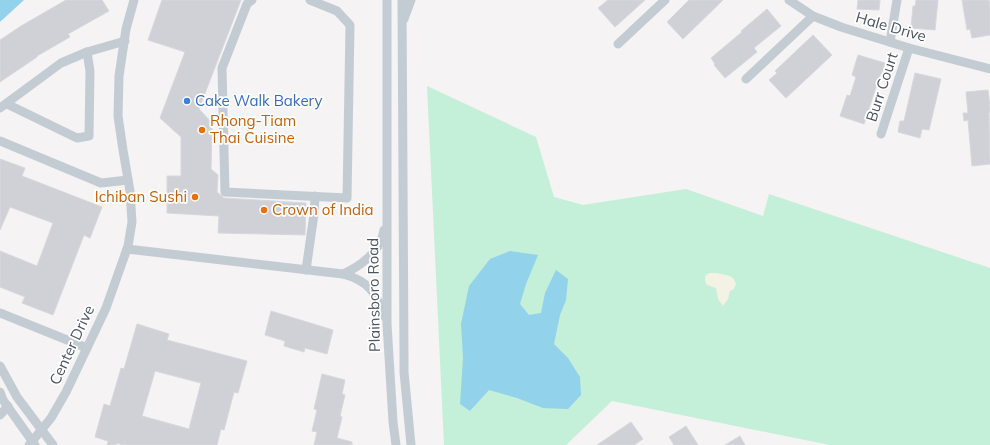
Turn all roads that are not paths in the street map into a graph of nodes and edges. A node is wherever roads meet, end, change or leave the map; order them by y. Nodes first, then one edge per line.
1 (134, 0) edge
2 (252, 0) edge
3 (310, 0) edge
4 (387, 0) edge
5 (402, 0) edge
6 (412, 0) edge
7 (665, 0) edge
8 (789, 0) edge
9 (897, 0) edge
10 (813, 16) junction
11 (402, 26) junction
12 (125, 41) junction
13 (890, 42) junction
14 (618, 44) dead end
15 (909, 48) junction
16 (87, 52) junction
17 (990, 69) edge
18 (746, 79) dead end
19 (3, 106) edge
20 (881, 134) dead end
21 (0, 141) edge
22 (128, 180) junction
23 (315, 196) junction
24 (386, 211) junction
25 (127, 249) junction
26 (306, 270) junction
27 (343, 274) junction
28 (0, 313) edge
29 (387, 324) junction
30 (87, 348) junction
31 (0, 366) edge
32 (0, 392) edge
33 (8, 406) junction
34 (0, 415) edge
35 (42, 430) junction
36 (32, 444) edge
37 (411, 444) edge
38 (53, 445) edge
39 (396, 445) edge

1 - 12 street, Center Drive
2 - 23 street
3 - 23 street
4 - 24 street, Plainsboro Road
5 - 11 street, Plainsboro Road
6 - 11 street
7 - 14 street
8 - 10 street, Hale Drive
9 - 13 street
10 - 13 street, Hale Drive
10 - 18 street
11 - 37 street, Plainsboro Road
12 - 16 street
12 - 22 street, Center Drive
13 - 15 street, Hale Drive
15 - 17 street, Hale Drive
15 - 20 street, Burr Court
16 - 19 street
16 - 19 street
21 - 22 street
22 - 25 street, Center Drive
23 - 26 street
24 - 27 street
24 - 29 street, Plainsboro Road
25 - 26 street
25 - 30 street, Center Drive
26 - 27 street
27 - 29 street
28 - 30 street
29 - 39 street, Plainsboro Road
30 - 35 street, Center Drive
31 - 35 street
32 - 33 street
33 - 34 street
33 - 36 street
35 - 36 street, Center Drive
35 - 38 street

